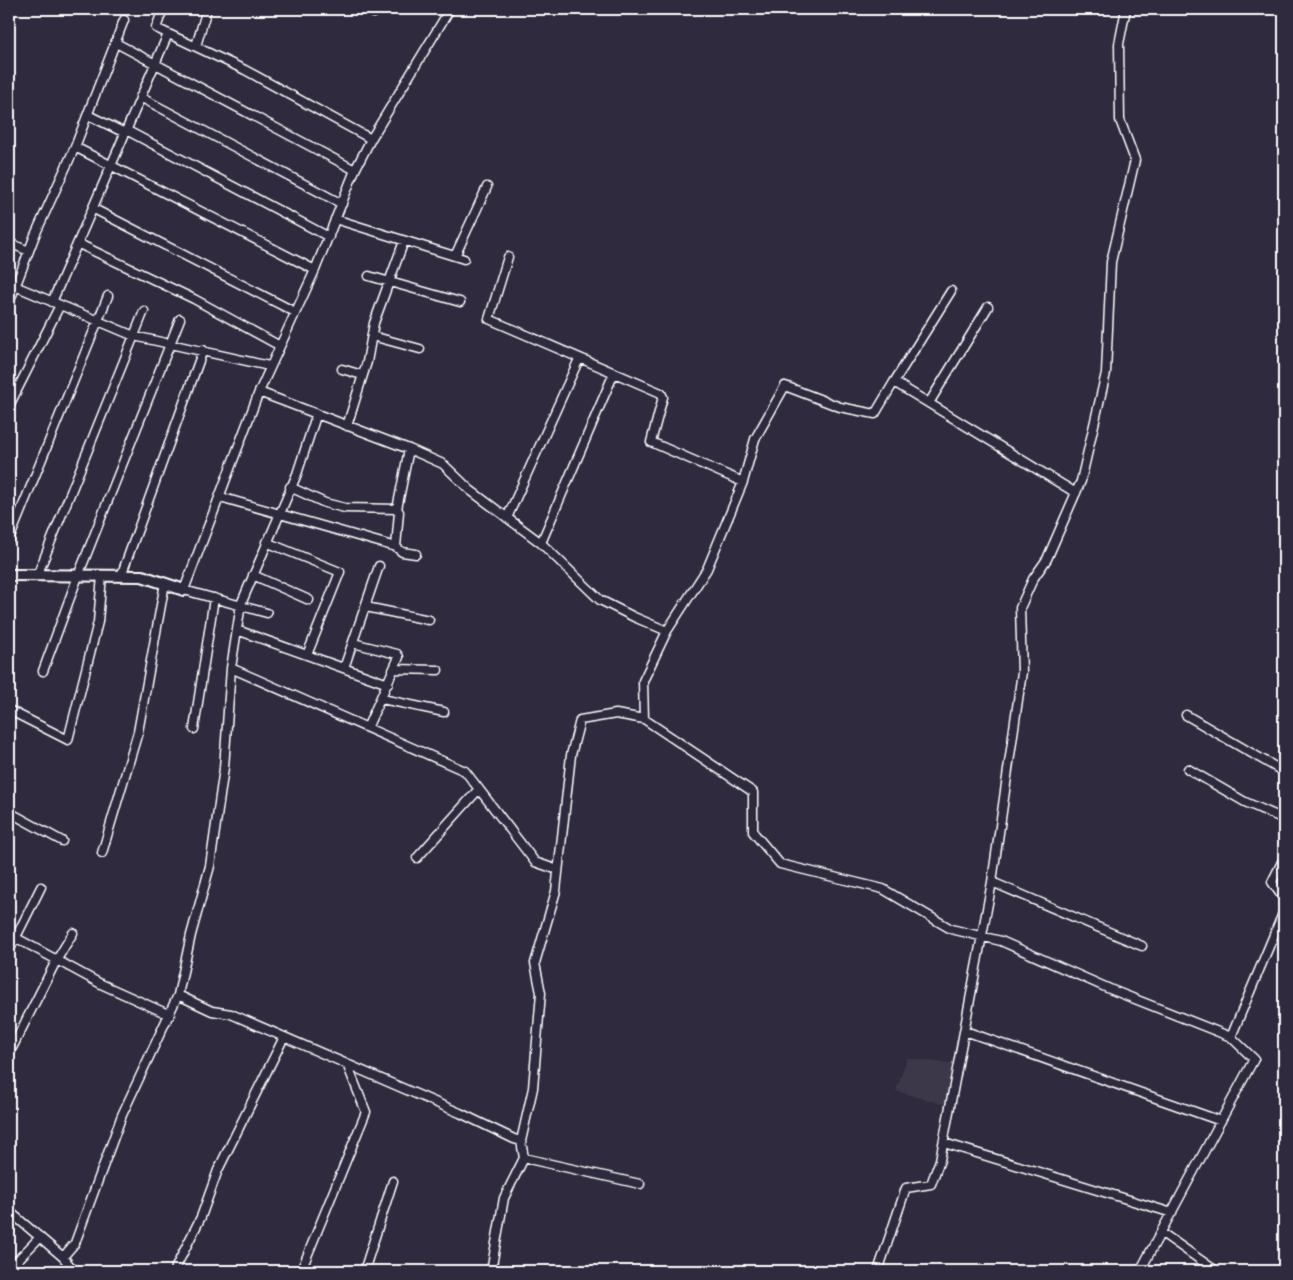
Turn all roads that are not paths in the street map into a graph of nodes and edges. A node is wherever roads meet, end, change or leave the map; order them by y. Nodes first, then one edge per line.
1 (163, 9) edge
2 (207, 9) edge
3 (450, 9) edge
4 (1126, 9) edge
5 (124, 20) dead end
6 (168, 34) junction
7 (116, 43) junction
8 (196, 46) junction
9 (154, 65) junction
10 (140, 97) junction
11 (88, 116) junction
12 (125, 132) junction
13 (371, 139) junction
14 (75, 147) junction
15 (111, 164) junction
16 (355, 170) junction
17 (487, 187) dead end
18 (342, 204) junction
19 (94, 209) junction
20 (335, 219) junction
21 (329, 237) junction
22 (404, 241) junction
23 (9, 243) edge
24 (79, 244) junction
25 (28, 251) junction
26 (455, 256) junction
27 (508, 257) dead end
28 (464, 259) dead end
29 (315, 270) junction
30 (368, 276) dead end
31 (389, 281) junction
32 (12, 290) edge
33 (951, 291) dead end
34 (108, 296) dead end
35 (460, 302) dead end
36 (9, 303) edge
37 (56, 304) junction
38 (988, 307) dead end
39 (144, 311) dead end
40 (295, 312) junction
41 (180, 319) dead end
42 (97, 321) junction
43 (134, 336) junction
44 (372, 336) junction
45 (171, 346) junction
46 (280, 346) junction
47 (420, 349) dead end
48 (203, 350) junction
49 (579, 359) junction
50 (270, 366) junction
51 (342, 369) dead end
52 (614, 374) junction
53 (362, 375) junction
54 (894, 382) junction
55 (259, 392) junction
56 (930, 403) junction
57 (9, 406) edge
58 (316, 416) junction
59 (347, 426) junction
60 (409, 449) junction
61 (743, 482) junction
62 (290, 487) junction
63 (1076, 493) junction
64 (220, 497) junction
65 (397, 509) junction
66 (278, 515) junction
67 (507, 518) junction
68 (9, 540) edge
69 (266, 542) junction
70 (541, 543) junction
71 (396, 548) junction
72 (416, 554) dead end
73 (379, 566) dead end
74 (9, 575) edge
75 (253, 575) junction
76 (37, 576) junction
77 (78, 576) junction
78 (102, 576) junction
79 (121, 576) junction
80 (165, 582) junction
81 (184, 590) junction
82 (214, 598) junction
83 (309, 600) dead end
84 (241, 604) junction
85 (366, 607) junction
86 (267, 613) dead end
87 (429, 620) dead end
88 (238, 630) junction
89 (667, 631) junction
90 (353, 643) junction
91 (307, 655) junction
92 (231, 668) junction
93 (344, 668) junction
94 (394, 669) junction
95 (438, 670) dead end
96 (43, 671) dead end
97 (388, 684) junction
98 (382, 699) junction
99 (9, 710) edge
100 (444, 712) dead end
101 (1186, 715) dead end
102 (644, 718) junction
103 (368, 726) junction
104 (194, 729) dead end
105 (1188, 769) dead end
106 (1284, 772) edge
107 (478, 790) junction
108 (11, 813) edge
109 (1284, 819) edge
110 (9, 823) edge
111 (62, 841) dead end
112 (102, 853) dead end
113 (417, 858) dead end
114 (1284, 858) edge
115 (558, 870) junction
116 (992, 882) junction
117 (41, 887) dead end
118 (1284, 899) edge
119 (1284, 911) edge
120 (73, 933) dead end
121 (12, 936) edge
122 (981, 936) junction
123 (1142, 946) dead end
124 (9, 951) edge
125 (56, 960) junction
126 (178, 995) junction
127 (170, 1015) junction
128 (965, 1031) junction
129 (284, 1037) junction
130 (1231, 1037) junction
131 (9, 1054) edge
132 (347, 1064) junction
133 (1221, 1121) junction
134 (521, 1140) junction
135 (944, 1143) junction
136 (524, 1158) junction
137 (393, 1181) dead end
138 (640, 1184) dead end
139 (9, 1211) edge
140 (1172, 1213) junction
141 (1162, 1233) junction
142 (40, 1237) junction
143 (63, 1257) junction
144 (9, 1269) edge
145 (1144, 1270) edge
146 (73, 1271) edge
147 (174, 1271) edge
148 (301, 1271) edge
149 (364, 1271) edge
150 (491, 1271) edge
151 (878, 1271) edge
152 (1216, 1271) edge

1 - 6 street
2 - 8 street
3 - 13 street
4 - 63 street
5 - 7 street
6 - 8 street
6 - 9 street
7 - 9 street
7 - 11 street
8 - 13 street
9 - 10 street
9 - 16 street
10 - 12 street
10 - 18 street
11 - 12 street
11 - 14 street
12 - 15 street
12 - 21 street
13 - 16 street
14 - 15 street
14 - 25 street
15 - 19 street
15 - 29 street
16 - 18 street
17 - 26 street
18 - 20 street
19 - 24 street
19 - 40 street
20 - 21 street
20 - 22 street
21 - 29 street
22 - 26 street
22 - 31 street
23 - 25 street
24 - 37 street
24 - 46 street
25 - 32 street
26 - 28 street
27 - 49 street
29 - 40 street
30 - 31 street
31 - 35 street
31 - 44 street
32 - 36 street
32 - 37 street
33 - 54 street
34 - 42 street
37 - 42 street
37 - 57 street
38 - 56 street
39 - 43 street
40 - 46 street
41 - 45 street
42 - 43 street
42 - 68 street
43 - 45 street
43 - 76 street
44 - 47 street
44 - 53 street
45 - 48 street
45 - 77 street
46 - 50 street
48 - 50 street
48 - 79 street
49 - 52 street
49 - 67 street
50 - 55 street
51 - 53 street
52 - 61 street
52 - 70 street
53 - 59 street
54 - 56 street
54 - 61 street
55 - 58 street
55 - 64 street
56 - 63 street
58 - 59 street
58 - 62 street
59 - 60 street
60 - 65 street
60 - 67 street
61 - 89 street
62 - 65 street
62 - 66 street
63 - 116 street
64 - 66 street
64 - 81 street
65 - 71 street
66 - 69 street
66 - 71 street
67 - 70 street
69 - 75 street
69 - 91 street
70 - 89 street
71 - 72 street
73 - 85 street
74 - 76 street
75 - 83 street
75 - 84 street
76 - 77 street
77 - 78 street
77 - 96 street
78 - 79 street
78 - 99 street
79 - 80 street
80 - 81 street
80 - 112 street
81 - 82 street
82 - 84 street
82 - 104 street
84 - 86 street
84 - 88 street
85 - 87 street
85 - 90 street
88 - 91 street
88 - 92 street
89 - 102 street
90 - 93 street
90 - 94 street
91 - 93 street
92 - 103 street
92 - 126 street
93 - 97 street
94 - 95 street
94 - 97 street
97 - 98 street
98 - 100 street
98 - 103 street
101 - 106 street
102 - 115 street
102 - 122 street
103 - 107 street
105 - 109 street
107 - 113 street
107 - 115 street
108 - 110 street
108 - 111 street
114 - 118 street
115 - 134 street
116 - 122 street
116 - 123 street
117 - 121 street
119 - 130 street
120 - 125 street
121 - 124 street
121 - 125 street
122 - 128 street
122 - 130 street
125 - 127 street
125 - 131 street
126 - 127 street
126 - 129 street
127 - 143 street
128 - 133 street
128 - 135 street
129 - 132 street
129 - 147 street
130 - 133 street
132 - 134 street
132 - 148 street
133 - 140 street
134 - 136 street
135 - 140 street
135 - 151 street
136 - 138 street
136 - 150 street
137 - 149 street
139 - 142 street
140 - 141 street
141 - 145 street
141 - 152 street
142 - 143 street
142 - 144 street
143 - 146 street

